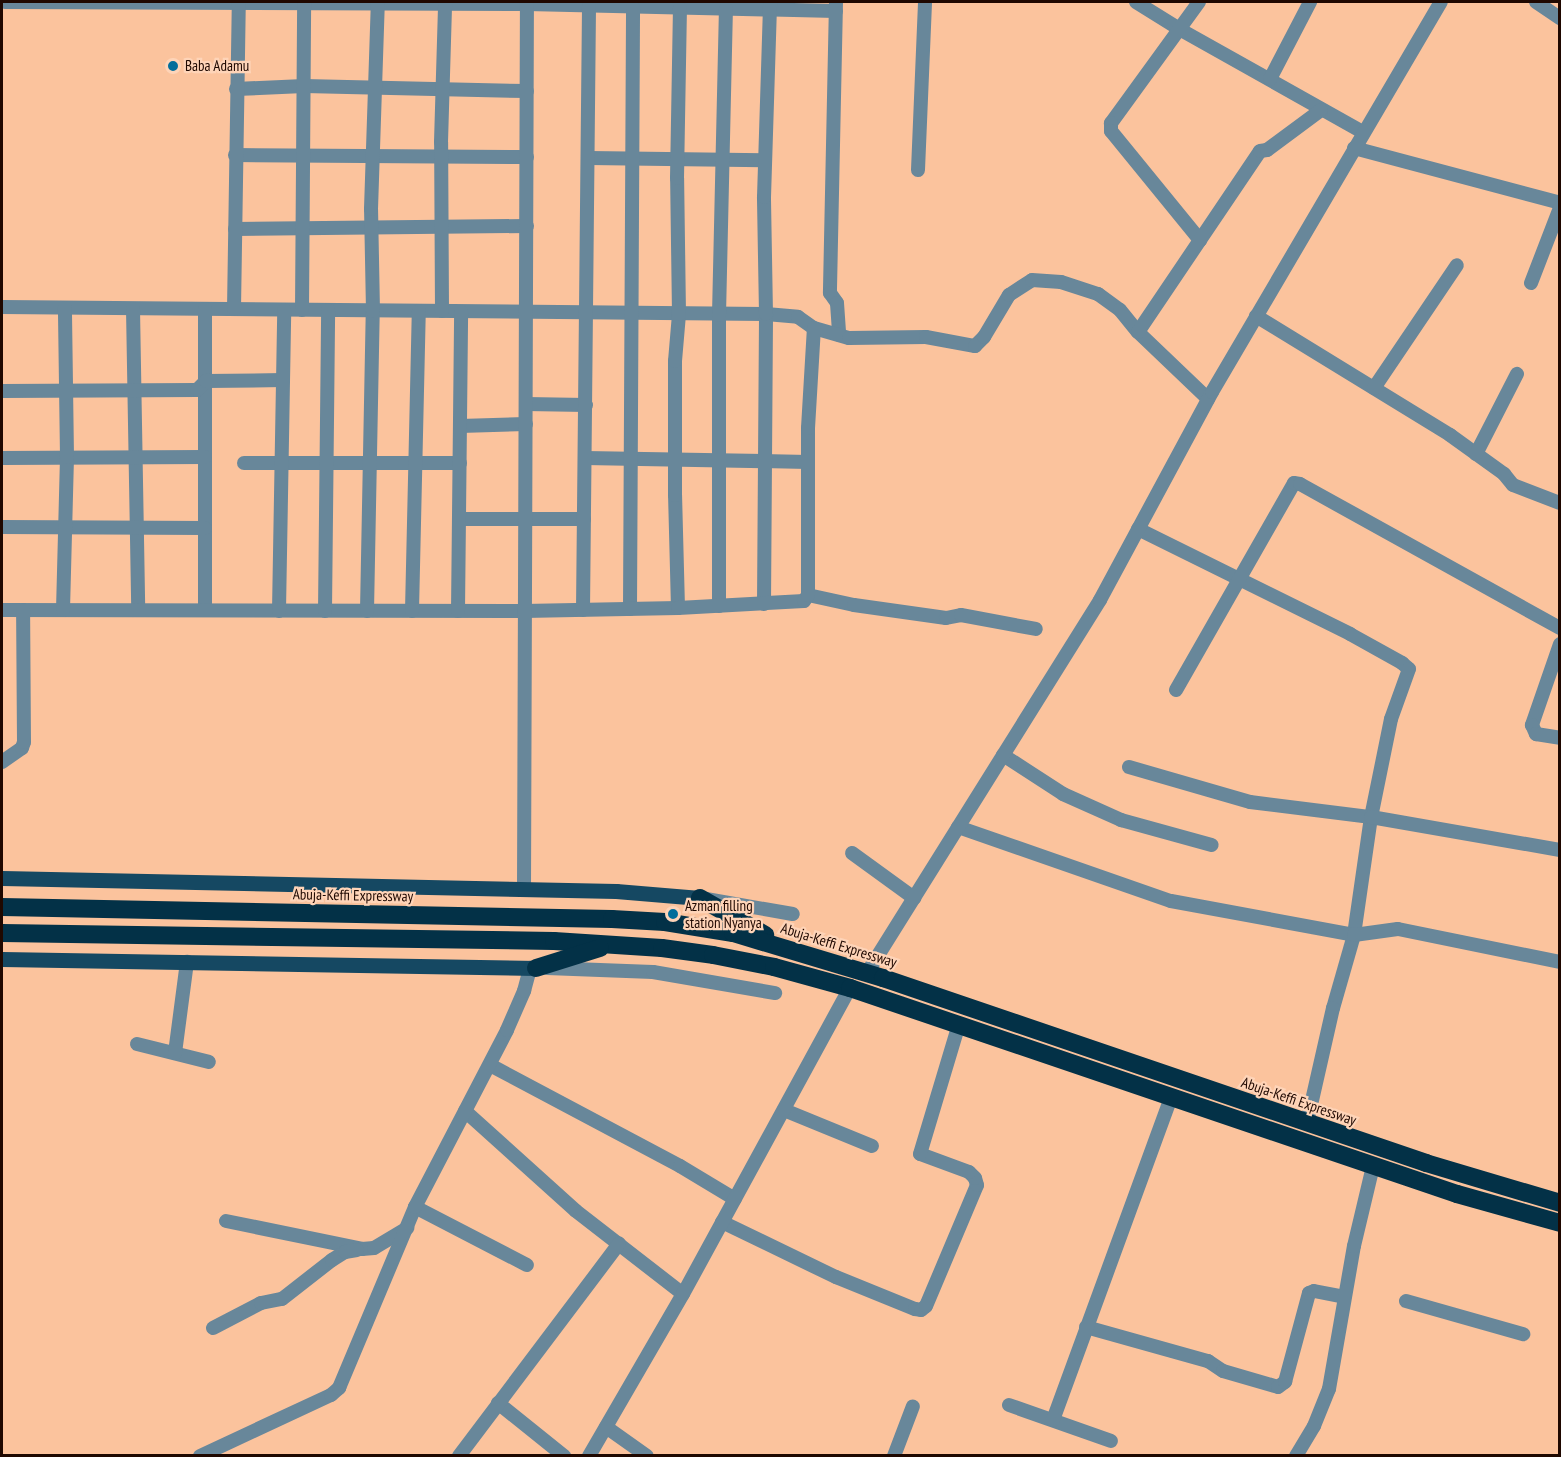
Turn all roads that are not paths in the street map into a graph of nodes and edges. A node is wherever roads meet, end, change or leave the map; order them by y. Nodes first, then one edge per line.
1 (5, 2) edge
2 (68, 2) edge
3 (140, 2) edge
4 (202, 2) edge
5 (239, 2) edge
6 (289, 2) edge
7 (329, 2) edge
8 (925, 2) edge
9 (1136, 2) edge
10 (1199, 2) edge
11 (1310, 2) edge
12 (1441, 2) edge
13 (1536, 2) edge
14 (304, 3) junction
15 (378, 3) junction
16 (527, 3) edge
17 (445, 4) junction
18 (589, 6) junction
19 (687, 6) edge
20 (770, 6) edge
21 (836, 6) edge
22 (633, 8) junction
23 (726, 9) junction
24 (1560, 18) edge
25 (1180, 30) junction
26 (1270, 79) junction
27 (304, 87) junction
28 (375, 88) junction
29 (236, 89) junction
30 (442, 90) junction
31 (527, 91) junction
32 (1321, 110) junction
33 (1363, 132) junction
34 (1354, 147) junction
35 (235, 155) junction
36 (373, 157) junction
37 (527, 157) junction
38 (303, 158) junction
39 (441, 158) junction
40 (589, 158) junction
41 (677, 159) junction
42 (633, 160) junction
43 (723, 160) junction
44 (765, 160) junction
45 (918, 170) dead end
46 (1560, 203) edge
47 (1560, 208) edge
48 (526, 226) junction
49 (303, 227) junction
50 (441, 227) junction
51 (372, 228) junction
52 (235, 229) junction
53 (1200, 240) junction
54 (1457, 265) dead end
55 (1531, 283) dead end
56 (2, 307) edge
57 (65, 308) junction
58 (133, 309) junction
59 (205, 309) junction
60 (234, 309) junction
61 (284, 310) junction
62 (302, 310) junction
63 (328, 310) junction
64 (373, 311) junction
65 (419, 311) junction
66 (442, 311) junction
67 (461, 312) junction
68 (526, 312) junction
69 (587, 313) junction
70 (631, 314) junction
71 (679, 314) junction
72 (766, 314) junction
73 (719, 315) junction
74 (1256, 315) junction
75 (814, 328) junction
76 (1138, 332) junction
77 (838, 335) junction
78 (1517, 374) dead end
79 (283, 380) junction
80 (206, 381) junction
81 (1374, 388) junction
82 (134, 390) junction
83 (2, 391) edge
84 (66, 391) junction
85 (1208, 399) junction
86 (526, 404) junction
87 (586, 405) junction
88 (526, 424) junction
89 (460, 426) junction
90 (1476, 454) junction
91 (66, 457) junction
92 (135, 457) junction
93 (205, 457) junction
94 (2, 458) edge
95 (585, 458) junction
96 (629, 459) junction
97 (675, 461) junction
98 (719, 461) junction
99 (282, 462) junction
100 (326, 462) junction
101 (370, 462) junction
102 (766, 462) junction
103 (808, 462) junction
104 (244, 463) dead end
105 (416, 464) junction
106 (460, 464) junction
107 (1560, 503) edge
108 (459, 519) junction
109 (525, 519) junction
110 (584, 519) junction
111 (65, 526) junction
112 (136, 526) junction
113 (2, 527) edge
114 (205, 528) junction
115 (1138, 529) junction
116 (1240, 578) junction
117 (808, 595) junction
118 (764, 604) junction
119 (719, 606) junction
120 (678, 608) junction
121 (630, 609) junction
122 (2, 610) edge
123 (23, 610) junction
124 (63, 610) junction
125 (138, 610) junction
126 (205, 610) junction
127 (583, 610) junction
128 (279, 611) junction
129 (325, 611) junction
130 (367, 611) junction
131 (412, 611) junction
132 (458, 611) junction
133 (524, 611) junction
134 (1560, 628) edge
135 (1036, 629) dead end
136 (1560, 644) edge
137 (1176, 690) dead end
138 (1560, 738) edge
139 (1003, 755) junction
140 (2, 762) edge
141 (1130, 767) dead end
142 (1371, 818) junction
143 (958, 827) junction
144 (1212, 845) dead end
145 (1560, 850) edge
146 (852, 853) dead end
147 (2, 878) edge
148 (524, 889) junction
149 (700, 898) junction
150 (914, 898) junction
151 (2, 907) edge
152 (793, 914) dead end
153 (2, 933) edge
154 (1353, 935) junction
155 (623, 944) junction
156 (782, 946) junction
157 (2, 959) edge
158 (187, 962) junction
159 (1560, 962) edge
160 (533, 968) junction
161 (867, 973) junction
162 (850, 988) junction
163 (775, 993) dead end
164 (959, 1024) junction
165 (137, 1044) dead end
166 (175, 1053) junction
167 (209, 1062) dead end
168 (490, 1065) junction
169 (1171, 1097) junction
170 (784, 1110) junction
171 (465, 1111) junction
172 (1307, 1122) junction
173 (872, 1146) dead end
174 (1373, 1166) junction
175 (735, 1199) junction
176 (1560, 1203) edge
177 (415, 1207) junction
178 (226, 1221) dead end
179 (722, 1222) junction
180 (1560, 1223) edge
181 (406, 1228) junction
182 (619, 1244) junction
183 (362, 1249) junction
184 (527, 1265) dead end
185 (683, 1294) junction
186 (1344, 1297) junction
187 (1406, 1301) dead end
188 (213, 1328) dead end
189 (1086, 1328) junction
190 (1523, 1334) dead end
191 (498, 1403) junction
192 (1009, 1405) dead end
193 (913, 1406) dead end
194 (1053, 1420) junction
195 (606, 1427) junction
196 (1112, 1441) dead end
197 (200, 1455) edge
198 (459, 1455) edge
199 (564, 1455) edge
200 (589, 1455) edge
201 (647, 1455) edge
202 (894, 1455) edge
203 (1296, 1455) edge

1 - 2 street
2 - 3 street
3 - 4 street
4 - 5 street
5 - 6 street
5 - 29 street
6 - 14 street
7 - 14 street
7 - 15 street
8 - 45 street
9 - 25 street
10 - 25 street
11 - 26 street
12 - 33 street
13 - 24 street
14 - 27 street
15 - 17 street
15 - 28 street
16 - 17 street
16 - 18 street
16 - 31 street
17 - 30 street
18 - 22 street
18 - 40 street
19 - 22 street
19 - 23 street
19 - 41 street
20 - 21 street
20 - 23 street
20 - 44 street
21 - 77 street
22 - 42 street
23 - 43 street
25 - 26 street
25 - 53 street
26 - 32 street
27 - 28 street
27 - 29 street
27 - 38 street
28 - 30 street
28 - 36 street
29 - 35 street
30 - 31 street
30 - 39 street
31 - 37 street
32 - 33 street
32 - 53 street
33 - 34 street
34 - 46 street
34 - 74 street
35 - 38 street
35 - 52 street
36 - 38 street
36 - 39 street
36 - 51 street
37 - 39 street
37 - 48 street
38 - 49 street
39 - 50 street
40 - 42 street
40 - 69 street
41 - 42 street
41 - 43 street
41 - 71 street
42 - 70 street
43 - 44 street
43 - 73 street
44 - 72 street
47 - 55 street
48 - 50 street
48 - 68 street
49 - 51 street
49 - 52 street
49 - 62 street
50 - 51 street
50 - 66 street
51 - 64 street
52 - 60 street
53 - 76 street
54 - 81 street
56 - 57 street
57 - 58 street
57 - 84 street
58 - 59 street
58 - 82 street
59 - 60 street
59 - 80 street
60 - 61 street
61 - 62 street
61 - 79 street
62 - 63 street
63 - 64 street
63 - 100 street
64 - 65 street
64 - 101 street
65 - 66 street
65 - 105 street
66 - 67 street
67 - 68 street
67 - 89 street
68 - 69 street
68 - 86 street
69 - 70 street
69 - 87 street
70 - 71 street
70 - 96 street
71 - 73 street
71 - 97 street
72 - 73 street
72 - 75 street
72 - 102 street
73 - 98 street
74 - 81 street
74 - 85 street
75 - 77 street
75 - 103 street
76 - 77 street
76 - 85 street
78 - 90 street
79 - 80 street
79 - 99 street
80 - 82 street
80 - 93 street
81 - 90 street
82 - 84 street
82 - 92 street
83 - 84 street
84 - 91 street
85 - 115 street
86 - 87 street
86 - 88 street
87 - 95 street
88 - 89 street
88 - 109 street
89 - 106 street
90 - 107 street
91 - 92 street
91 - 94 street
91 - 111 street
92 - 93 street
92 - 112 street
93 - 114 street
95 - 96 street
95 - 110 street
96 - 97 street
96 - 121 street
97 - 98 street
97 - 120 street
98 - 102 street
98 - 119 street
99 - 100 street
99 - 104 street
99 - 128 street
100 - 101 street
100 - 129 street
101 - 105 street
101 - 130 street
102 - 103 street
102 - 118 street
103 - 117 street
105 - 106 street
105 - 131 street
106 - 108 street
108 - 109 street
108 - 132 street
109 - 110 street
109 - 133 street
110 - 127 street
111 - 112 street
111 - 113 street
111 - 124 street
112 - 114 street
112 - 125 street
114 - 126 street
115 - 116 street
115 - 139 street
116 - 134 street
116 - 137 street
116 - 142 street
117 - 118 street
117 - 135 street
118 - 119 street
119 - 120 street
120 - 121 street
121 - 127 street
122 - 123 street
123 - 124 street
123 - 140 street
124 - 125 street
125 - 126 street
126 - 128 street
127 - 133 street
128 - 129 street
129 - 130 street
130 - 131 street
131 - 132 street
132 - 133 street
133 - 148 street
136 - 138 street
139 - 143 street
139 - 144 street
141 - 142 street
142 - 145 street
142 - 154 street
143 - 150 street
143 - 154 street
146 - 150 street
147 - 148 main road, Abuja-Keffi Expressway
148 - 149 main road, Abuja-Keffi Expressway
149 - 152 street
149 - 156 highway
150 - 161 street
151 - 156 highway, Abuja-Keffi Expressway
153 - 155 highway
154 - 159 street
154 - 172 street
155 - 160 highway
155 - 162 highway
156 - 161 highway, Abuja-Keffi Expressway
157 - 158 main road
158 - 160 main road
158 - 166 street
160 - 163 street
160 - 168 street
161 - 172 highway, Abuja-Keffi Expressway
162 - 164 highway
162 - 170 street
164 - 169 highway
164 - 179 street
165 - 166 street
166 - 167 street
168 - 171 street
168 - 175 street
169 - 174 highway
169 - 189 street
170 - 173 street
170 - 175 street
171 - 177 street
171 - 182 street
172 - 176 highway, Abuja-Keffi Expressway
174 - 180 highway
174 - 186 street
175 - 179 street
177 - 181 street
177 - 184 street
178 - 183 street
179 - 185 street
181 - 183 street
181 - 197 street
182 - 185 street
182 - 191 street
183 - 188 street
185 - 195 street
186 - 189 street
186 - 203 street
187 - 190 street
189 - 194 street
191 - 198 street
191 - 199 street
192 - 194 street
193 - 202 street
194 - 196 street
195 - 200 street
195 - 201 street

